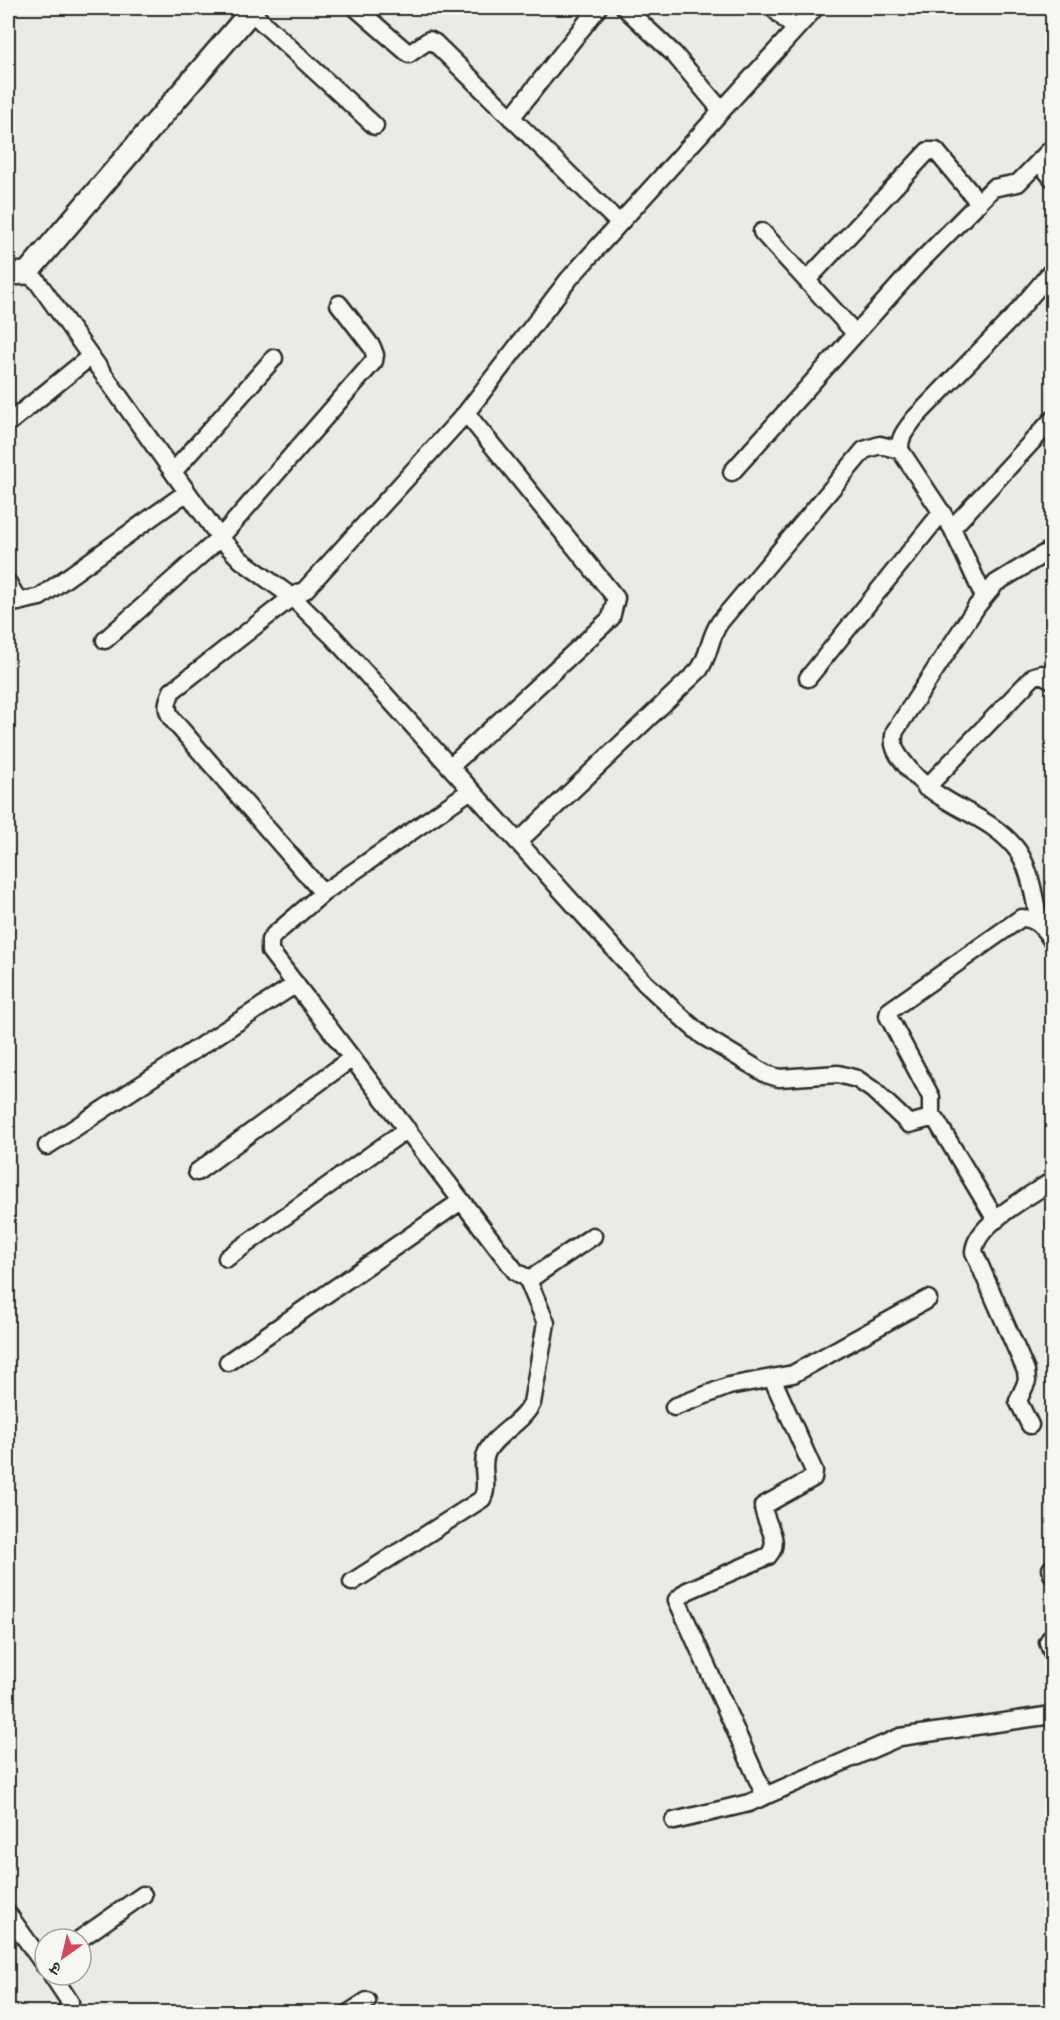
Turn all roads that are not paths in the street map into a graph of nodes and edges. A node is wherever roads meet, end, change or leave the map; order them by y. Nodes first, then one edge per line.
1 (359, 8) edge
2 (598, 8) edge
3 (626, 8) edge
4 (773, 8) edge
5 (815, 8) edge
6 (253, 10) edge
7 (795, 29) junction
8 (721, 110) junction
9 (511, 118) junction
10 (375, 126) dead end
11 (1053, 148) edge
12 (1039, 162) junction
13 (1053, 178) edge
14 (979, 202) junction
15 (619, 223) junction
16 (762, 232) dead end
17 (1053, 271) edge
18 (17, 273) edge
19 (807, 280) junction
20 (339, 304) dead end
21 (855, 333) junction
22 (91, 356) junction
23 (274, 358) dead end
24 (466, 413) junction
25 (1053, 420) edge
26 (11, 421) dead end
27 (900, 450) junction
28 (173, 472) junction
29 (732, 472) dead end
30 (188, 492) junction
31 (942, 512) junction
32 (952, 528) junction
33 (220, 538) junction
34 (1053, 549) edge
35 (8, 583) edge
36 (292, 597) junction
37 (984, 597) junction
38 (13, 603) edge
39 (105, 640) dead end
40 (808, 678) dead end
41 (1053, 680) edge
42 (450, 767) junction
43 (926, 788) junction
44 (471, 790) junction
45 (518, 842) junction
46 (323, 893) junction
47 (1040, 924) junction
48 (1053, 940) edge
49 (296, 984) junction
50 (352, 1058) junction
51 (931, 1118) junction
52 (406, 1129) junction
53 (47, 1146) dead end
54 (196, 1172) dead end
55 (1053, 1180) edge
56 (461, 1201) junction
57 (996, 1220) junction
58 (593, 1236) dead end
59 (227, 1258) dead end
60 (527, 1278) junction
61 (928, 1299) dead end
62 (228, 1362) dead end
63 (773, 1380) junction
64 (674, 1407) dead end
65 (1030, 1425) dead end
66 (352, 1582) dead end
67 (1053, 1636) edge
68 (1053, 1652) edge
69 (1053, 1715) edge
70 (765, 1796) junction
71 (674, 1821) dead end
72 (143, 1895) dead end
73 (8, 1914) edge
74 (93, 1930) edge
75 (33, 1949) edge
76 (60, 1987) edge
77 (367, 2001) dead end
78 (66, 2013) edge
79 (351, 2013) edge

1 - 9 street
2 - 9 street
3 - 8 street
4 - 7 street
5 - 7 street
6 - 10 street
6 - 18 street
7 - 8 street
8 - 15 street
9 - 15 street
11 - 12 street
12 - 13 street
12 - 14 street
14 - 19 street
14 - 21 street
15 - 24 street
16 - 19 street
17 - 27 street
18 - 22 street
19 - 21 street
20 - 33 street
21 - 29 street
22 - 26 street
22 - 28 street
23 - 28 street
24 - 36 street
24 - 42 street
25 - 32 street
27 - 31 street
27 - 45 street
28 - 30 street
30 - 33 street
30 - 38 street
31 - 32 street
31 - 40 street
32 - 37 street
33 - 36 street
33 - 39 street
34 - 37 street
35 - 38 street
36 - 42 street
36 - 46 street
37 - 43 street
41 - 43 street
42 - 44 street
43 - 47 street
44 - 45 street
44 - 46 street
45 - 51 street
46 - 49 street
47 - 48 street
47 - 51 street
49 - 50 street
49 - 53 street
50 - 52 street
50 - 54 street
51 - 57 street
52 - 56 street
52 - 59 street
55 - 57 street
56 - 60 street
56 - 62 street
57 - 65 street
58 - 60 street
60 - 66 street
61 - 63 street
63 - 64 street
63 - 70 street
67 - 68 street
69 - 70 street
70 - 71 street
72 - 74 street
73 - 75 street
76 - 78 street
77 - 79 street

